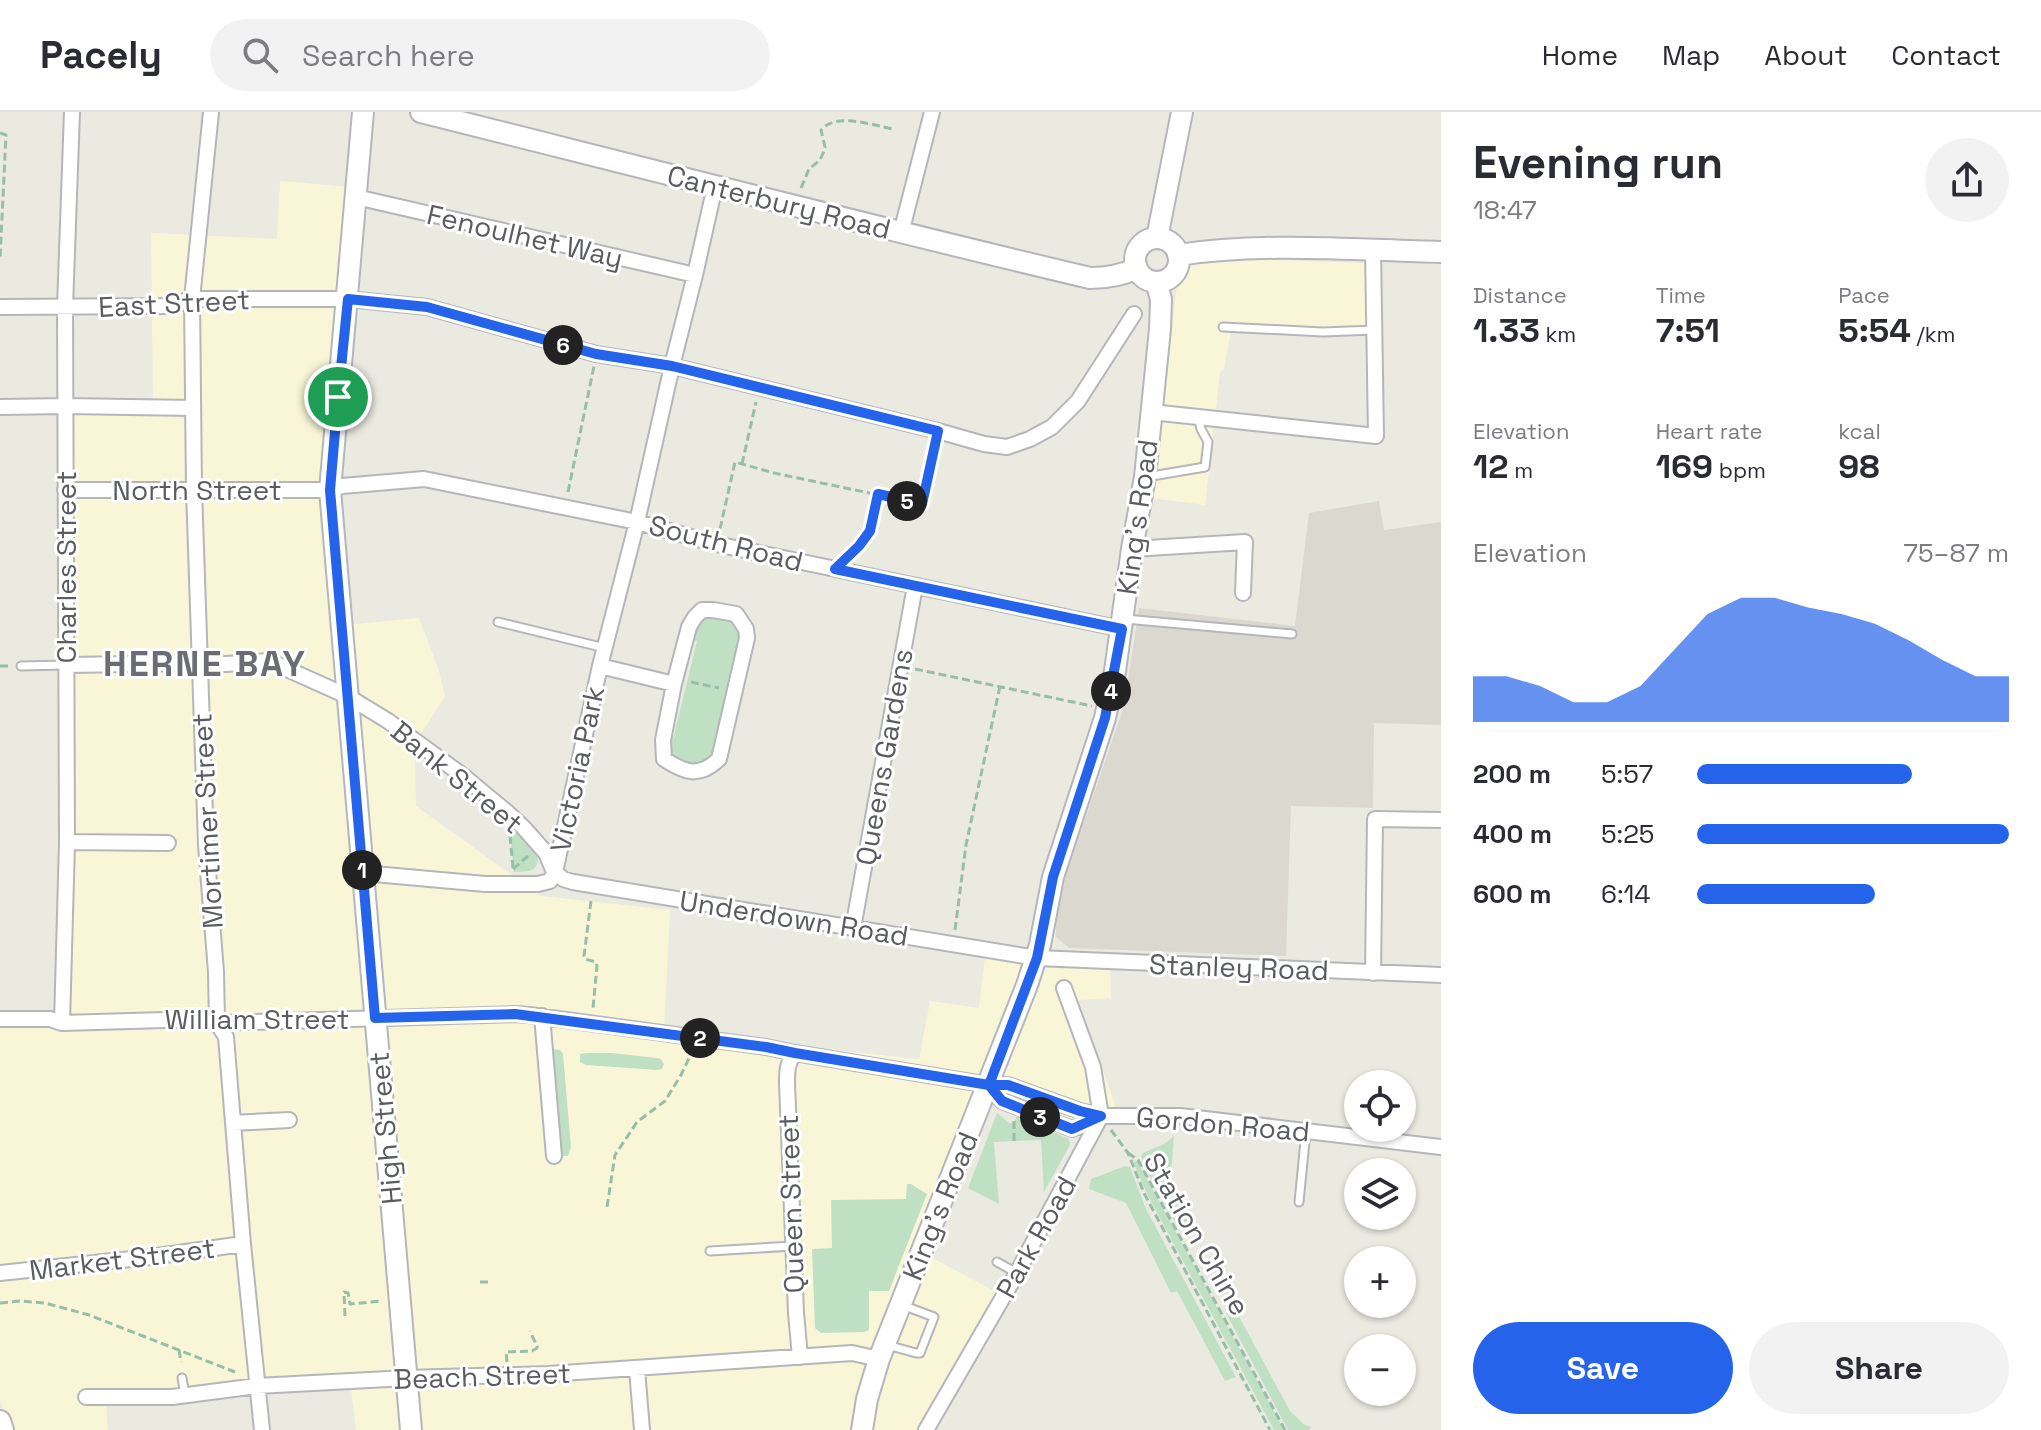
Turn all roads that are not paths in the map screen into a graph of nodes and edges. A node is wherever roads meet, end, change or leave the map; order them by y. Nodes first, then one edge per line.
1 (72, 112) edge
2 (211, 112) edge
3 (363, 112) edge
4 (421, 112) edge
5 (932, 112) edge
6 (1182, 112) edge
7 (715, 186) junction
8 (356, 197) junction
9 (901, 233) junction
10 (1157, 238) junction
11 (1373, 250) junction
12 (1441, 252) edge
13 (1178, 255) junction
14 (1137, 268) junction
15 (695, 275) junction
16 (1156, 282) junction
17 (192, 299) junction
18 (348, 299) junction
19 (0, 307) edge
20 (65, 307) junction
21 (1134, 314) dead end
22 (1223, 327) dead end
23 (1374, 330) junction
24 (672, 366) junction
25 (66, 406) junction
26 (0, 407) edge
27 (193, 408) junction
28 (1151, 412) junction
29 (1198, 417) junction
30 (1145, 477) junction
31 (194, 489) junction
32 (65, 490) junction
33 (330, 490) junction
34 (637, 522) junction
35 (1132, 549) junction
36 (915, 586) junction
37 (1243, 593) dead end
38 (498, 622) dead end
39 (1122, 624) junction
40 (1292, 634) dead end
41 (605, 648) junction
42 (200, 663) junction
43 (66, 665) junction
44 (21, 666) dead end
45 (600, 666) junction
46 (675, 681) junction
47 (347, 696) junction
48 (1441, 820) edge
49 (67, 842) junction
50 (168, 843) dead end
51 (555, 872) junction
52 (363, 873) junction
53 (853, 928) junction
54 (1037, 958) junction
55 (1373, 973) junction
56 (1441, 975) edge
57 (1064, 988) dead end
58 (542, 1016) junction
59 (375, 1018) junction
60 (0, 1019) edge
61 (62, 1023) junction
62 (217, 1023) junction
63 (795, 1053) junction
64 (989, 1085) junction
65 (1101, 1116) junction
66 (289, 1120) dead end
67 (233, 1123) junction
68 (1306, 1131) junction
69 (1441, 1147) edge
70 (554, 1156) dead end
71 (1299, 1202) dead end
72 (243, 1244) junction
73 (793, 1246) junction
74 (710, 1251) dead end
75 (997, 1262) dead end
76 (0, 1273) edge
77 (1017, 1273) junction
78 (901, 1304) junction
79 (882, 1352) junction
80 (800, 1357) junction
81 (637, 1369) junction
82 (182, 1378) dead end
83 (407, 1378) junction
84 (257, 1386) junction
85 (86, 1397) dead end
86 (176, 1399) junction
87 (0, 1421) edge
88 (3, 1430) edge
89 (262, 1430) edge
90 (411, 1430) edge
91 (642, 1430) edge
92 (862, 1430) edge
93 (926, 1430) edge

1 - 20 street, Charles Street
2 - 17 street, Mortimer Street
3 - 8 main road, High Street
4 - 7 main road, Canterbury Road
5 - 9 street
6 - 10 main road
7 - 9 main road, Canterbury Road
7 - 15 street, Victoria Park
8 - 15 street, Fenoulhet Way
8 - 18 main road, High Street
9 - 14 main road, Canterbury Road
10 - 13 main road
10 - 14 main road
11 - 12 main road
11 - 13 main road
11 - 23 street
13 - 16 main road
14 - 16 main road
15 - 24 street, Victoria Park
16 - 28 main road, King's Road
17 - 18 street, East Street
17 - 20 street, East Street
17 - 27 street, Mortimer Street
18 - 24 street, East Street
18 - 33 main road, High Street
19 - 20 street, East Street
20 - 25 street, Charles Street
21 - 24 street, East Street
22 - 23 lane
23 - 29 street
24 - 34 street, Victoria Park
25 - 26 street
25 - 27 street
25 - 32 street, Charles Street
27 - 31 street, Mortimer Street
28 - 29 street
28 - 30 main road, King's Road
29 - 30 lane
30 - 35 main road, King's Road
31 - 32 street, North Street
31 - 33 street, North Street
31 - 42 street, Mortimer Street
32 - 43 street, Charles Street
33 - 34 street, South Road
33 - 47 main road, High Street
34 - 36 street, South Road
34 - 41 street, Victoria Park
35 - 37 street
35 - 39 main road, King's Road
36 - 39 street, South Road
36 - 53 street, Queens Gardens
38 - 41 lane
39 - 40 lane
39 - 54 main road, King's Road
41 - 45 street, Victoria Park
42 - 43 street, Bank Street
42 - 47 street, Bank Street
42 - 62 street, Mortimer Street
43 - 44 lane
43 - 49 street, Charles Street
45 - 46 street, Victoria Park
45 - 51 street, Victoria Park
46 - 46 street
47 - 51 street, Bank Street
47 - 52 main road, High Street
48 - 55 street
49 - 50 street
49 - 61 street, Charles Street
51 - 52 street
51 - 53 street, Underdown Road
52 - 59 main road, High Street
53 - 54 street, Underdown Road
54 - 55 street, Stanley Road
54 - 64 main road, King's Road
55 - 56 street, Stanley Road
57 - 65 street
58 - 59 street, William Street
58 - 63 street, William Street
58 - 70 street
59 - 62 street, William Street
59 - 83 main road, High Street
60 - 61 street, William Street
61 - 62 street, William Street
62 - 67 street, Mortimer Street
63 - 64 street, William Street
63 - 73 street, Queen Street
64 - 65 street, Gordon Road
64 - 78 main road, King's Road
65 - 68 street, Gordon Road
65 - 77 street, Park Road
66 - 67 street
67 - 72 street, Mortimer Street
68 - 69 street, Gordon Road
68 - 71 lane
72 - 76 street, Market Street
72 - 84 street, Mortimer Street
73 - 74 lane
73 - 80 street, Queen Street
75 - 77 lane
77 - 93 street, Park Road
78 - 79 main road, King's Road
78 - 79 lane
79 - 80 street, Beach Street
79 - 92 main road, King's Road
80 - 81 street, Beach Street
81 - 83 street, Beach Street
81 - 91 street
82 - 86 lane
83 - 84 street, Beach Street
83 - 90 main road, High Street
84 - 86 street, Beach Street
84 - 89 street, Mortimer Street
85 - 86 street, Beach Street
87 - 88 main road

